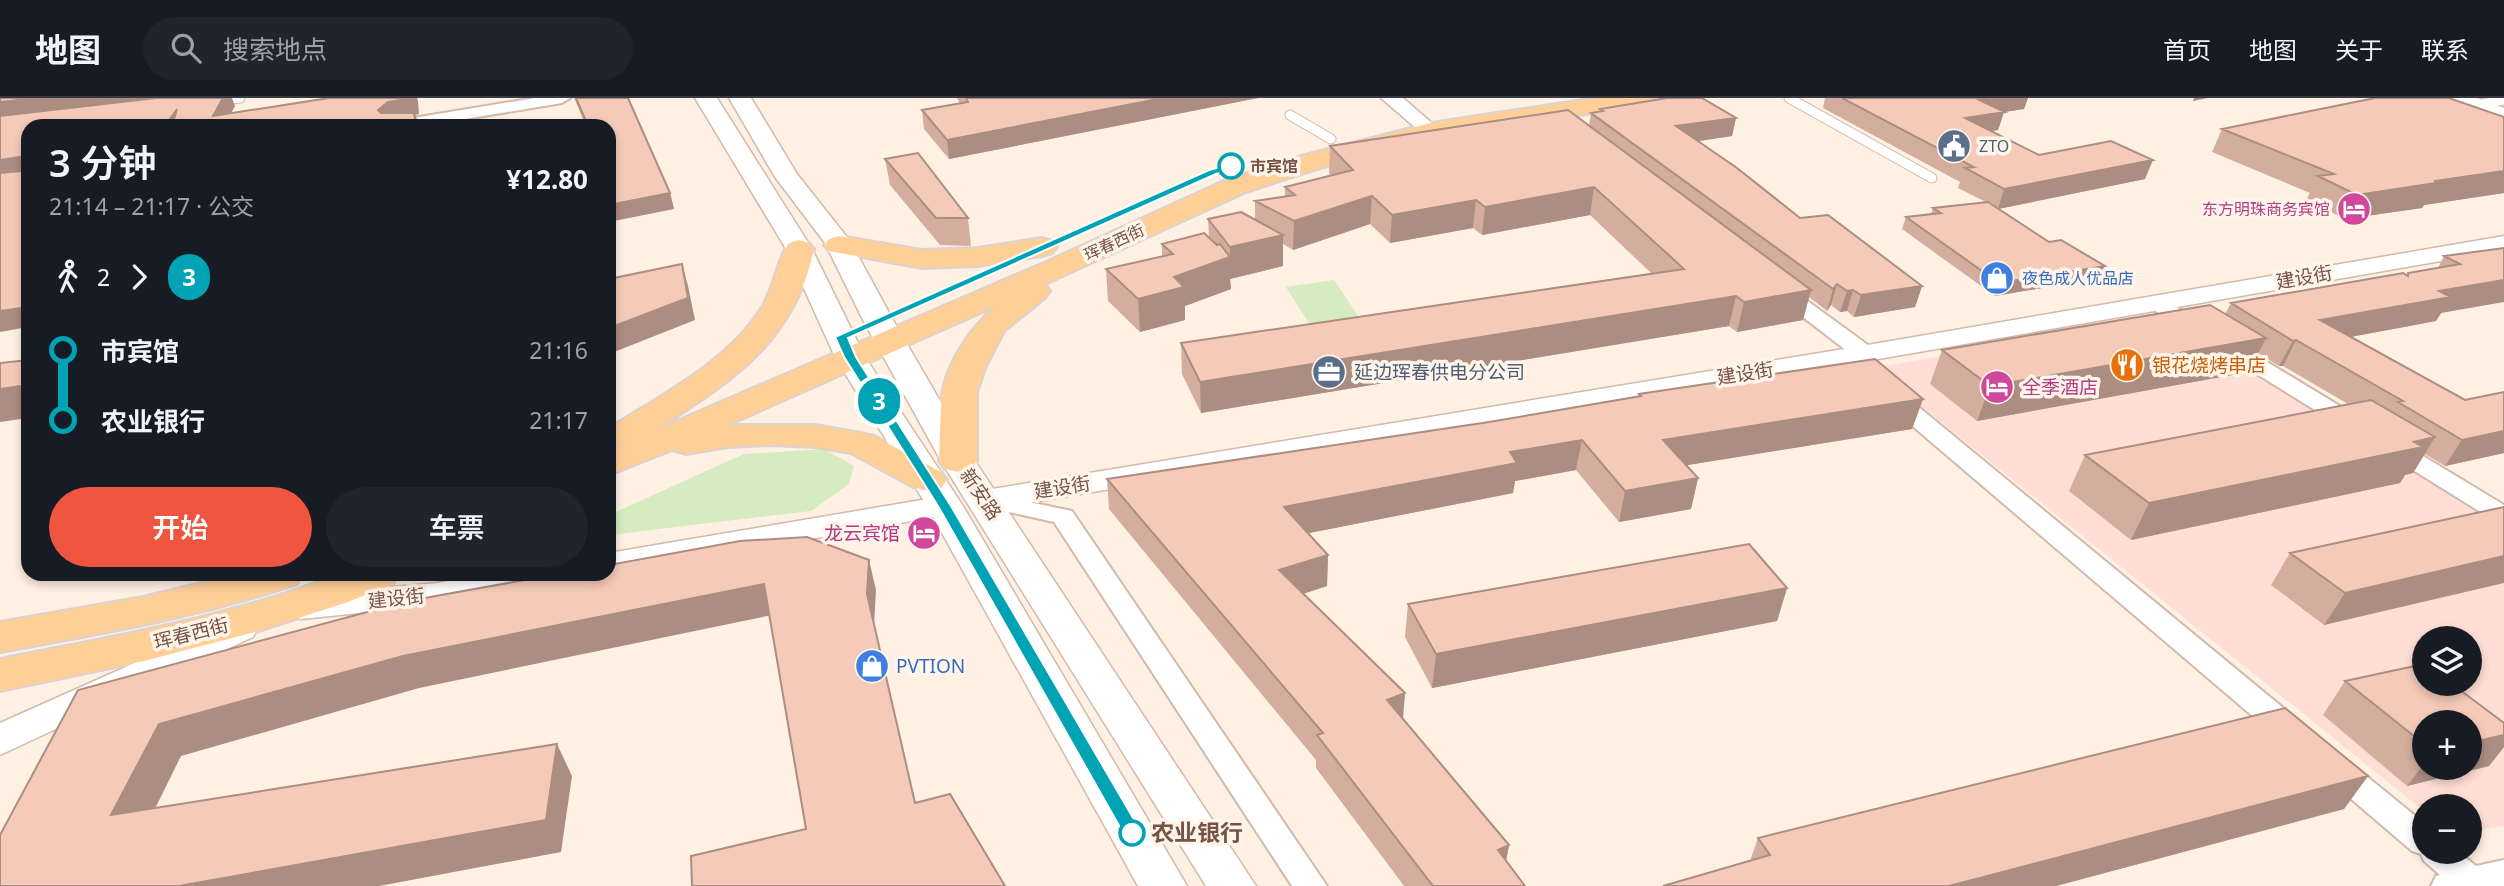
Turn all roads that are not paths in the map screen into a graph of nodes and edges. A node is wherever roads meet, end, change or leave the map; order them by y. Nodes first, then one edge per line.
1 (240, 98) edge
2 (562, 98) edge
3 (706, 98) edge
4 (740, 98) edge
5 (1391, 98) edge
6 (1578, 98) edge
7 (1643, 98) edge
8 (1789, 98) edge
9 (2437, 98) edge
10 (2504, 100) edge
11 (2466, 102) edge
12 (200, 103) edge
13 (1549, 113) junction
14 (1290, 115) dead end
15 (2504, 115) edge
16 (438, 119) edge
17 (2504, 121) edge
18 (1425, 126) junction
19 (1571, 130) edge
20 (1331, 139) junction
21 (787, 177) junction
22 (1932, 178) dead end
23 (759, 184) junction
24 (2504, 243) edge
25 (839, 245) junction
26 (799, 249) junction
27 (1054, 256) junction
28 (1766, 279) edge
29 (2156, 303) junction
30 (884, 330) junction
31 (846, 347) junction
32 (1862, 367) junction
33 (618, 448) edge
34 (944, 482) junction
35 (986, 500) junction
36 (2504, 516) edge
37 (616, 562) edge
38 (362, 581) edge
39 (511, 581) edge
40 (281, 592) edge
41 (0, 637) edge
42 (0, 675) edge
43 (92, 696) junction
44 (0, 740) edge
45 (61, 755) edge
46 (2412, 832) edge
47 (2445, 864) edge
48 (2504, 874) edge
49 (2459, 883) edge
50 (1163, 886) edge
51 (1232, 886) edge
52 (1310, 886) edge

1 - 12 lane
2 - 16 street
3 - 23 main road, 新安路
4 - 21 main road, 新安路
5 - 18 street
6 - 18 main road, 珲春西街
7 - 13 main road, 珲春西街
8 - 22 lane
9 - 17 main road
10 - 11 lane
11 - 15 main road
13 - 18 main road, 珲春西街
13 - 19 street
14 - 20 lane
18 - 20 main road, 珲春西街
18 - 27 main road, 珲春西街
20 - 27 main road, 珲春西街
21 - 23 main road
21 - 25 main road, 新安路
23 - 26 main road, 新安路
24 - 29 street, 建设街
25 - 27 main road
25 - 30 main road, 新安路
26 - 31 main road, 新安路
26 - 33 main road
27 - 30 main road, 珲春西街
27 - 34 main road
28 - 32 street
29 - 32 street, 建设街
29 - 36 street
30 - 31 main road, 珲春西街
30 - 34 main road, 新安路
31 - 33 main road, 珲春西街
31 - 34 main road, 新安路
32 - 35 street, 建设街
32 - 46 street
33 - 34 main road
34 - 35 main road, 新安路
34 - 37 street
34 - 50 main road, 新安路
35 - 51 main road, 新安路
35 - 52 street
38 - 40 main road, 珲春西街
39 - 40 street, 建设街
40 - 41 main road, 珲春西街
40 - 42 main road, 珲春西街
40 - 43 street, 建设街
43 - 44 street, 建设街
43 - 45 street
47 - 49 street
48 - 49 street

